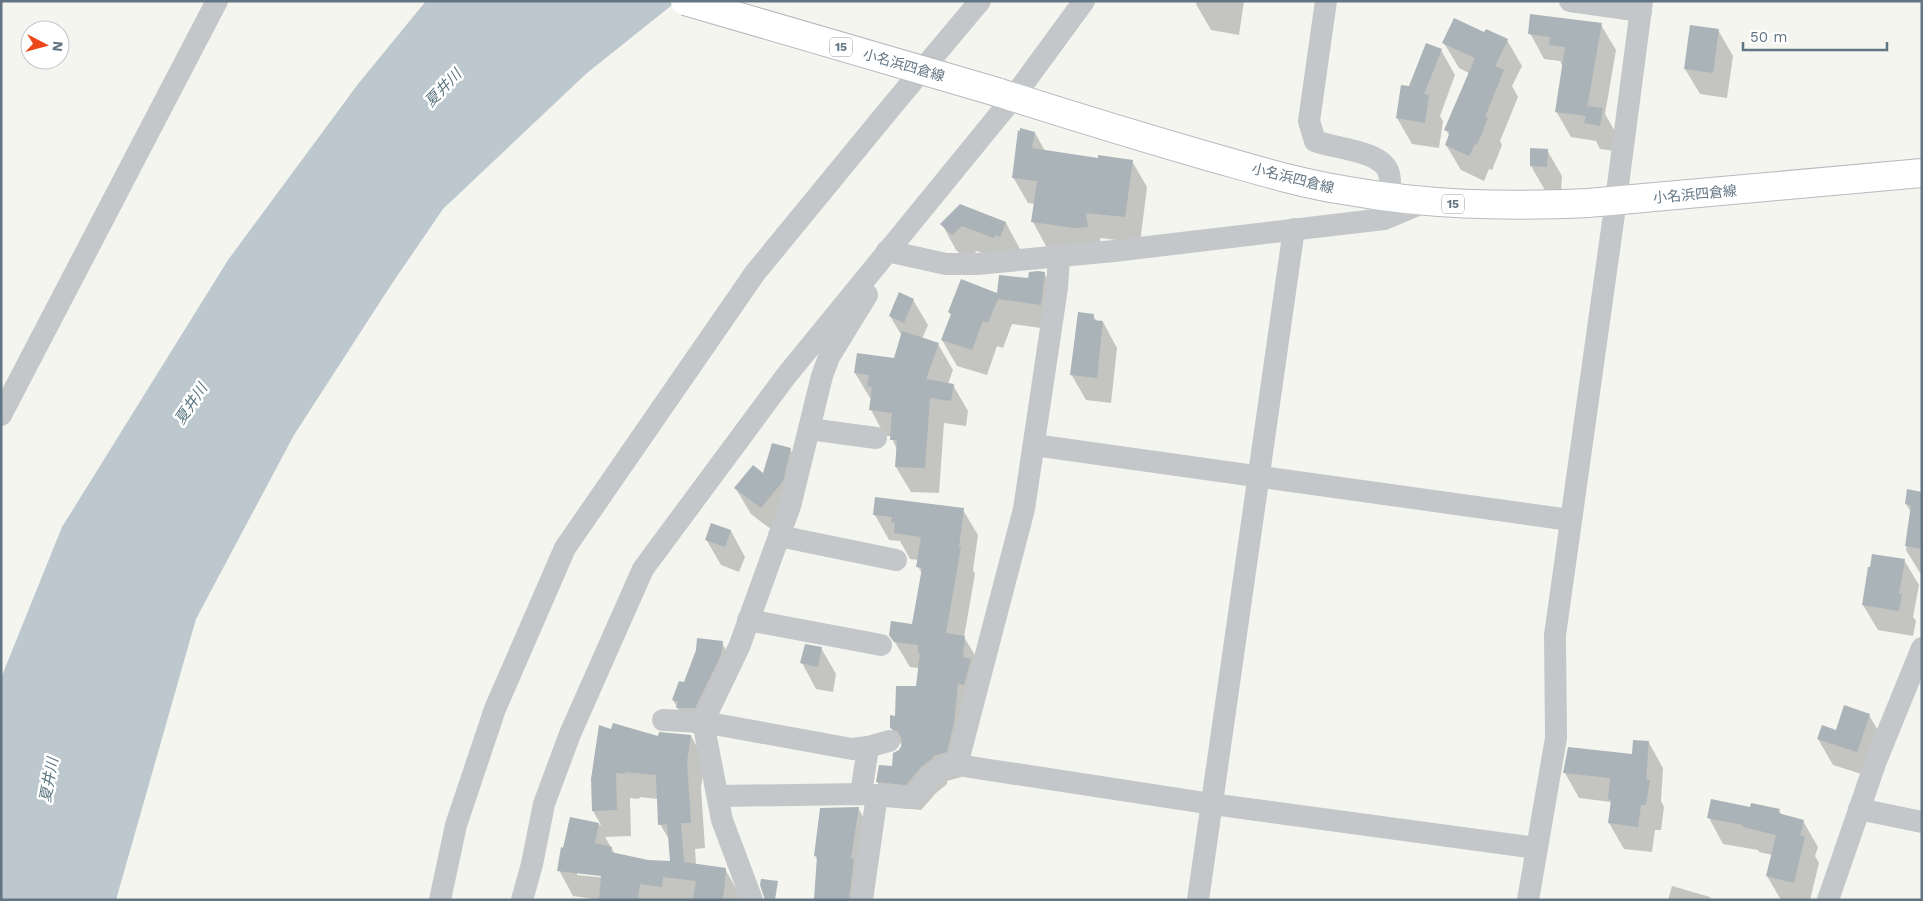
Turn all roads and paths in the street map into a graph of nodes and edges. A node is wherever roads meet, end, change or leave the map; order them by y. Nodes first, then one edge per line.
1 (217, 1) edge
2 (685, 1) edge
3 (980, 1) edge
4 (1084, 1) edge
5 (1326, 1) edge
6 (1570, 1) edge
7 (1641, 6) edge
8 (1005, 95) junction
9 (1922, 173) edge
10 (1390, 198) junction
11 (1616, 200) junction
12 (1427, 201) junction
13 (1294, 229) junction
14 (1059, 256) junction
15 (882, 257) junction
16 (1, 415) edge
17 (809, 429) junction
18 (876, 438) dead end
19 (1034, 445) junction
20 (1259, 476) junction
21 (1570, 520) junction
22 (780, 536) junction
23 (896, 560) dead end
24 (748, 620) junction
25 (881, 645) dead end
26 (1922, 648) edge
27 (663, 720) dead end
28 (703, 722) junction
29 (889, 741) dead end
30 (868, 747) junction
31 (957, 765) junction
32 (869, 795) junction
33 (718, 796) junction
34 (1212, 804) junction
35 (1859, 809) junction
36 (1922, 822) edge
37 (1536, 848) junction
38 (440, 900) edge
39 (522, 900) edge
40 (752, 900) edge
41 (862, 900) edge
42 (1198, 900) edge
43 (1528, 900) edge
44 (1828, 900) edge

1 - 16 street
2 - 8 main road, 小名浜四倉線 / 15, bridge
3 - 38 street
4 - 8 street
5 - 10 street
6 - 7 street
7 - 11 street
8 - 10 main road, 小名浜四倉線 / 15
8 - 15 street
9 - 11 main road, 小名浜四倉線 / 15
10 - 12 main road, 小名浜四倉線 / 15
11 - 12 main road, 小名浜四倉線 / 15
11 - 21 street
12 - 13 street
13 - 14 street
13 - 20 street
14 - 15 street
14 - 19 street
15 - 17 street
15 - 39 street
17 - 18 street
17 - 22 street
19 - 20 street
19 - 31 street
20 - 21 street
20 - 34 street
21 - 37 street
22 - 23 street
22 - 24 street
24 - 25 street
24 - 28 street
26 - 35 street
27 - 28 street
28 - 30 street
28 - 33 street
29 - 30 street
30 - 32 street
31 - 32 street
31 - 34 street
32 - 33 street
32 - 41 street
33 - 40 street
34 - 37 street
34 - 42 street
35 - 36 street
35 - 44 street
37 - 43 street

